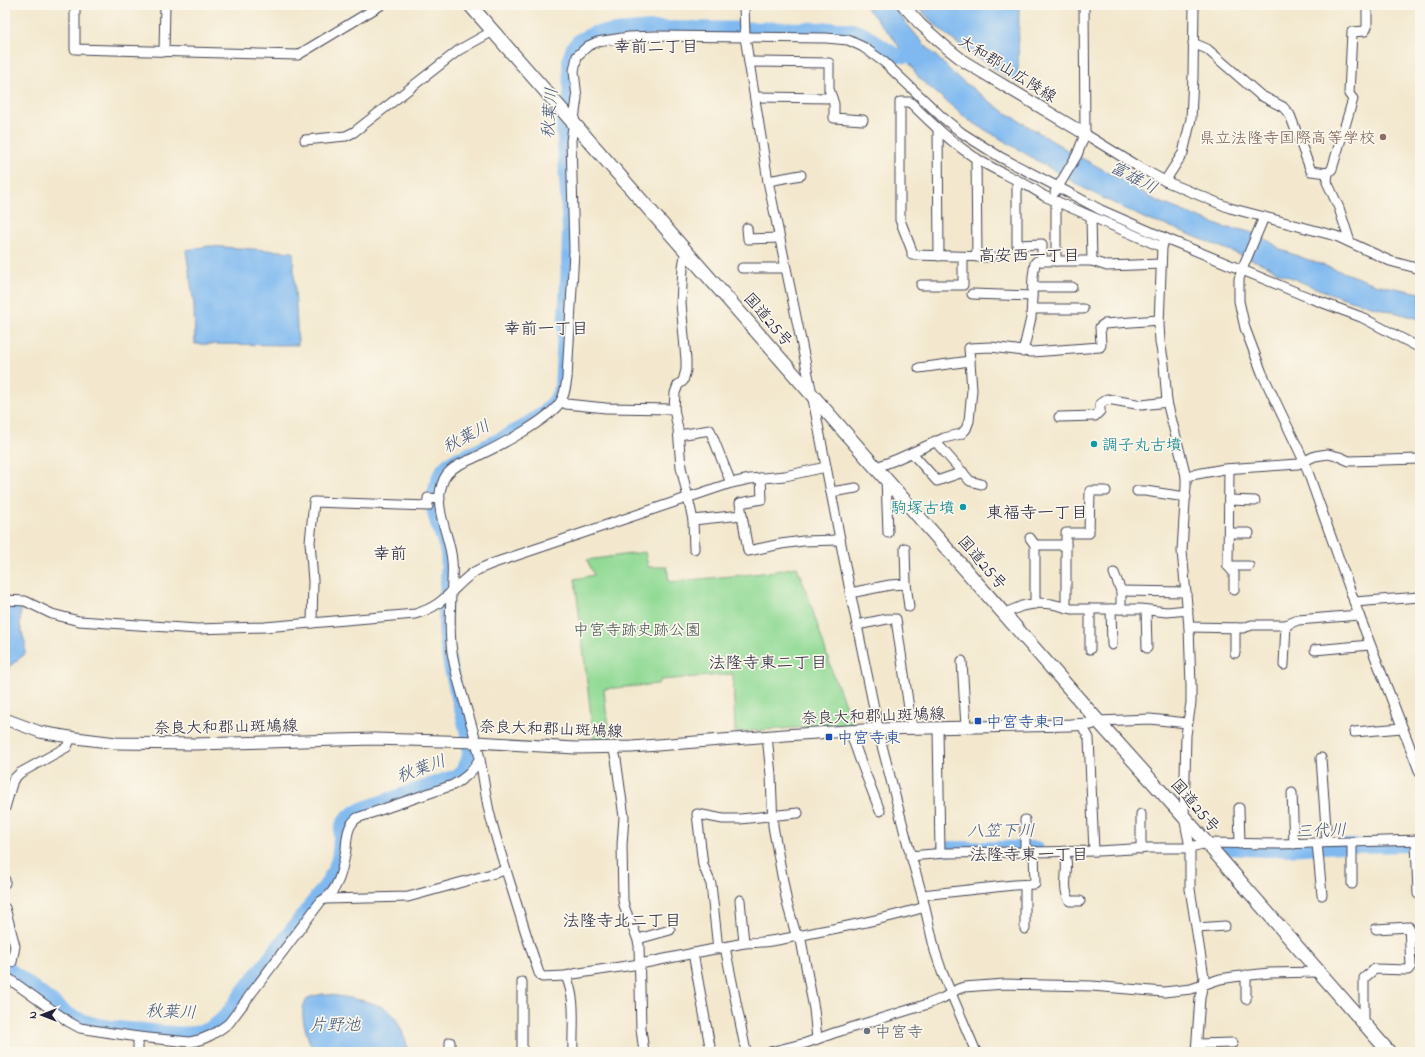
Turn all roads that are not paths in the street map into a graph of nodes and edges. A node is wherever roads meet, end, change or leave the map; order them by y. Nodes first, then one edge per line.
1 (75, 5) edge
2 (165, 5) edge
3 (381, 5) edge
4 (470, 5) edge
5 (744, 5) edge
6 (903, 5) edge
7 (1084, 5) edge
8 (1194, 5) edge
9 (1367, 5) edge
10 (493, 31) junction
11 (745, 37) junction
12 (1193, 43) junction
13 (164, 52) junction
14 (749, 62) junction
15 (754, 97) junction
16 (832, 98) junction
17 (571, 120) junction
18 (863, 120) dead end
19 (938, 129) junction
20 (1085, 134) junction
21 (305, 140) dead end
22 (976, 158) junction
23 (1328, 173) junction
24 (801, 176) dead end
25 (768, 181) junction
26 (1017, 181) junction
27 (1165, 181) junction
28 (1059, 186) junction
29 (1054, 200) junction
30 (1091, 216) junction
31 (1262, 220) junction
32 (747, 228) dead end
33 (779, 238) junction
34 (1165, 238) junction
35 (1350, 242) junction
36 (1162, 247) junction
37 (686, 250) junction
38 (939, 256) junction
39 (963, 257) junction
40 (977, 257) junction
41 (992, 257) dead end
42 (1042, 261) junction
43 (1056, 261) junction
44 (1092, 261) junction
45 (1161, 264) junction
46 (742, 268) dead end
47 (785, 268) junction
48 (1242, 268) junction
49 (1420, 269) edge
50 (921, 285) dead end
51 (1072, 287) dead end
52 (1032, 292) junction
53 (972, 294) dead end
54 (1032, 309) junction
55 (1083, 309) dead end
56 (1159, 320) junction
57 (1420, 348) edge
58 (1023, 352) junction
59 (970, 362) junction
60 (919, 368) dead end
61 (812, 394) junction
62 (561, 401) junction
63 (1167, 402) junction
64 (674, 409) junction
65 (1059, 418) dead end
66 (679, 435) junction
67 (935, 441) junction
68 (912, 453) junction
69 (1420, 459) edge
70 (1304, 460) junction
71 (826, 467) junction
72 (877, 467) junction
73 (1229, 469) junction
74 (963, 472) junction
75 (1186, 476) junction
76 (761, 478) junction
77 (886, 478) junction
78 (731, 483) junction
79 (981, 484) dead end
80 (856, 488) dead end
81 (1106, 491) dead end
82 (1137, 491) dead end
83 (831, 492) junction
84 (688, 497) junction
85 (1186, 497) junction
86 (440, 499) junction
87 (1229, 500) junction
88 (1254, 501) dead end
89 (742, 514) junction
90 (693, 520) junction
91 (888, 533) dead end
92 (1229, 533) junction
93 (1249, 533) dead end
94 (1030, 538) dead end
95 (840, 540) junction
96 (1035, 545) junction
97 (1066, 545) junction
98 (905, 548) dead end
99 (694, 549) dead end
100 (1228, 566) junction
101 (1249, 566) dead end
102 (1114, 574) dead end
103 (906, 584) junction
104 (1234, 590) dead end
105 (1121, 591) junction
106 (1186, 592) junction
107 (850, 593) junction
108 (451, 594) junction
109 (1420, 597) edge
110 (5, 600) edge
111 (1354, 602) junction
112 (1035, 604) junction
113 (909, 607) dead end
114 (1066, 608) junction
115 (1090, 609) junction
116 (1116, 609) junction
117 (1146, 610) junction
118 (1188, 610) junction
119 (1005, 613) junction
120 (1359, 615) junction
121 (312, 623) junction
122 (857, 625) junction
123 (1286, 625) junction
124 (1189, 627) junction
125 (1235, 628) junction
126 (1112, 645) dead end
127 (1370, 645) junction
128 (1147, 648) dead end
129 (1090, 649) dead end
130 (1315, 650) dead end
131 (1235, 653) dead end
132 (962, 661) dead end
133 (1284, 665) dead end
134 (5, 719) edge
135 (1098, 721) junction
136 (1187, 723) junction
137 (1081, 724) junction
138 (966, 727) junction
139 (912, 728) junction
140 (938, 728) junction
141 (1402, 728) junction
142 (879, 729) junction
143 (850, 731) junction
144 (1354, 732) dead end
145 (767, 736) junction
146 (71, 737) junction
147 (476, 742) junction
148 (613, 747) junction
149 (1321, 758) dead end
150 (480, 759) junction
151 (1420, 773) edge
152 (1292, 793) dead end
153 (5, 808) edge
154 (1239, 808) dead end
155 (880, 811) dead end
156 (798, 813) dead end
157 (1140, 814) dead end
158 (772, 816) junction
159 (1184, 817) junction
160 (1025, 820) dead end
161 (1207, 843) junction
162 (1417, 843) edge
163 (1240, 844) junction
164 (1294, 844) junction
165 (1141, 845) junction
166 (1321, 845) junction
167 (1352, 846) junction
168 (1190, 847) junction
169 (1028, 849) junction
170 (1064, 851) junction
171 (1094, 851) junction
172 (940, 853) junction
173 (910, 856) junction
174 (506, 870) junction
175 (1025, 884) junction
176 (1352, 884) dead end
177 (1418, 894) dead end
178 (922, 895) junction
179 (1322, 895) dead end
180 (326, 899) junction
181 (740, 900) dead end
182 (1080, 901) dead end
183 (925, 907) junction
184 (5, 908) edge
185 (1225, 926) dead end
186 (1197, 928) junction
187 (1376, 928) dead end
188 (1025, 929) dead end
189 (670, 930) dead end
190 (798, 936) junction
191 (638, 939) junction
192 (744, 943) junction
193 (722, 948) junction
194 (693, 953) junction
195 (1415, 956) edge
196 (5, 959) edge
197 (640, 964) junction
198 (1319, 972) junction
199 (1246, 975) junction
200 (5, 976) edge
201 (566, 976) junction
202 (522, 982) dead end
203 (1203, 985) junction
204 (951, 993) junction
205 (1246, 999) dead end
206 (1364, 1022) junction
207 (138, 1037) junction
208 (817, 1039) junction
209 (450, 1042) dead end
210 (1233, 1043) dead end
211 (1197, 1048) edge
212 (138, 1052) edge
213 (450, 1052) edge
214 (522, 1052) edge
215 (573, 1052) edge
216 (644, 1052) edge
217 (711, 1052) edge
218 (746, 1052) edge
219 (770, 1052) edge
220 (976, 1052) edge
221 (1389, 1052) edge

1 - 13 street
2 - 13 street
3 - 13 street
4 - 10 highway, 国道25号
5 - 11 street
6 - 20 main road, 大和郡山広陵線
7 - 20 street
8 - 12 street
9 - 23 street
10 - 17 highway, 国道25号
10 - 21 street
11 - 14 street
11 - 17 street
11 - 28 street
12 - 23 street
12 - 27 street
14 - 15 street
14 - 16 street
15 - 16 street
15 - 25 street
16 - 18 street
17 - 37 highway, 国道25号
17 - 62 street
19 - 22 street
19 - 38 street
19 - 38 street
20 - 27 street
20 - 28 street
22 - 26 street
22 - 40 street
23 - 35 street
24 - 25 street
25 - 33 street
26 - 29 street
26 - 42 street
27 - 31 street
28 - 29 street
28 - 34 street
29 - 30 street
29 - 43 street
30 - 36 street
30 - 44 street
31 - 35 street
31 - 48 street
32 - 33 street
33 - 47 street
34 - 36 street
34 - 48 street
35 - 49 street
36 - 45 street
37 - 61 highway, 国道25号
37 - 64 street
38 - 39 street
39 - 40 street
39 - 50 street
40 - 41 street
42 - 43 street
42 - 52 street
43 - 44 street
44 - 45 street
45 - 56 street
46 - 47 street
47 - 61 street
48 - 57 street
48 - 70 street
51 - 52 street
52 - 53 street
52 - 54 street
54 - 55 street
54 - 58 street
56 - 58 street
56 - 63 street
58 - 59 street
59 - 60 street
59 - 67 street
61 - 71 street
61 - 72 highway, 国道25号
62 - 64 street
62 - 86 street
63 - 65 street
63 - 75 street
64 - 66 street
66 - 78 street
66 - 84 street
67 - 68 street
67 - 74 street
68 - 72 street
68 - 74 street
69 - 70 street
70 - 73 street
70 - 111 street
71 - 76 street
71 - 83 street
72 - 77 highway, 国道25号
73 - 75 street
73 - 87 street
74 - 79 street
75 - 85 street
76 - 78 street
76 - 89 street
77 - 91 street
77 - 119 highway, 国道25号
78 - 84 street
80 - 83 street
81 - 97 street
82 - 85 street
83 - 95 street
84 - 90 street
84 - 108 street
85 - 106 street
86 - 108 street
86 - 121 street
87 - 88 street
87 - 92 street
89 - 90 street
89 - 95 street
90 - 99 street
92 - 93 street
92 - 100 street
94 - 96 street
95 - 107 street
96 - 97 street
96 - 112 street
97 - 114 street
98 - 103 street
100 - 101 street
100 - 104 street
102 - 105 street
103 - 107 street
103 - 113 street
105 - 106 street
105 - 116 street
106 - 118 street
107 - 122 street
108 - 121 street
108 - 147 street
109 - 111 street
110 - 121 street
111 - 120 street
112 - 114 street
112 - 119 street
114 - 115 street
115 - 116 street
115 - 129 street
116 - 117 street
116 - 126 street
117 - 118 street
117 - 128 street
118 - 124 street
119 - 135 highway, 国道25号
120 - 123 street
120 - 127 street
122 - 139 street
122 - 142 street
123 - 125 street
123 - 133 street
124 - 125 street
124 - 136 street
125 - 131 street
127 - 130 street
127 - 141 street
132 - 138 street
134 - 146 main road, 奈良大和郡山斑鳩線
135 - 136 street
135 - 137 main road, 奈良大和郡山斑鳩線
135 - 159 highway, 国道25号
136 - 159 street
137 - 138 main road, 奈良大和郡山斑鳩線
137 - 171 street
138 - 140 main road, 奈良大和郡山斑鳩線
139 - 140 main road, 奈良大和郡山斑鳩線
139 - 142 main road, 奈良大和郡山斑鳩線
140 - 172 street
141 - 144 street
141 - 151 street
142 - 143 main road, 奈良大和郡山斑鳩線
142 - 173 street
143 - 145 main road, 奈良大和郡山斑鳩線
143 - 155 street
145 - 148 main road, 奈良大和郡山斑鳩線
145 - 158 street
146 - 147 main road, 奈良大和郡山斑鳩線
146 - 153 street
147 - 148 main road, 奈良大和郡山斑鳩線
147 - 150 street
148 - 191 street
149 - 166 street
150 - 174 street
150 - 180 street
152 - 164 street
154 - 163 street
156 - 158 street
157 - 165 street
158 - 190 street
158 - 193 street
159 - 161 highway, 国道25号
159 - 168 street
160 - 169 street
161 - 163 street
161 - 168 street
161 - 198 highway, 国道25号
162 - 167 street
162 - 177 street
163 - 164 street
164 - 166 street
165 - 168 street
165 - 171 street
166 - 167 street
166 - 179 street
167 - 176 street
168 - 186 street
169 - 170 street
169 - 172 street
169 - 175 street
170 - 171 street
170 - 182 street
172 - 173 street
173 - 178 street
174 - 180 street
174 - 201 street
175 - 178 street
175 - 188 street
178 - 183 street
180 - 207 street
181 - 192 street
183 - 190 street
183 - 204 street
184 - 196 street
185 - 186 street
186 - 203 street
187 - 195 street
189 - 191 street
190 - 192 street
190 - 208 street
191 - 197 street
192 - 193 street
193 - 194 street
193 - 218 street
194 - 197 street
194 - 217 street
195 - 206 street
197 - 201 street
197 - 216 street
198 - 199 street
198 - 206 highway, 国道25号
199 - 203 street
199 - 205 street
200 - 207 street
201 - 215 street
202 - 214 street
203 - 204 street
203 - 211 street
204 - 208 street
204 - 220 street
206 - 221 highway, 国道25号
207 - 212 street
208 - 219 street
209 - 213 street
210 - 211 street

